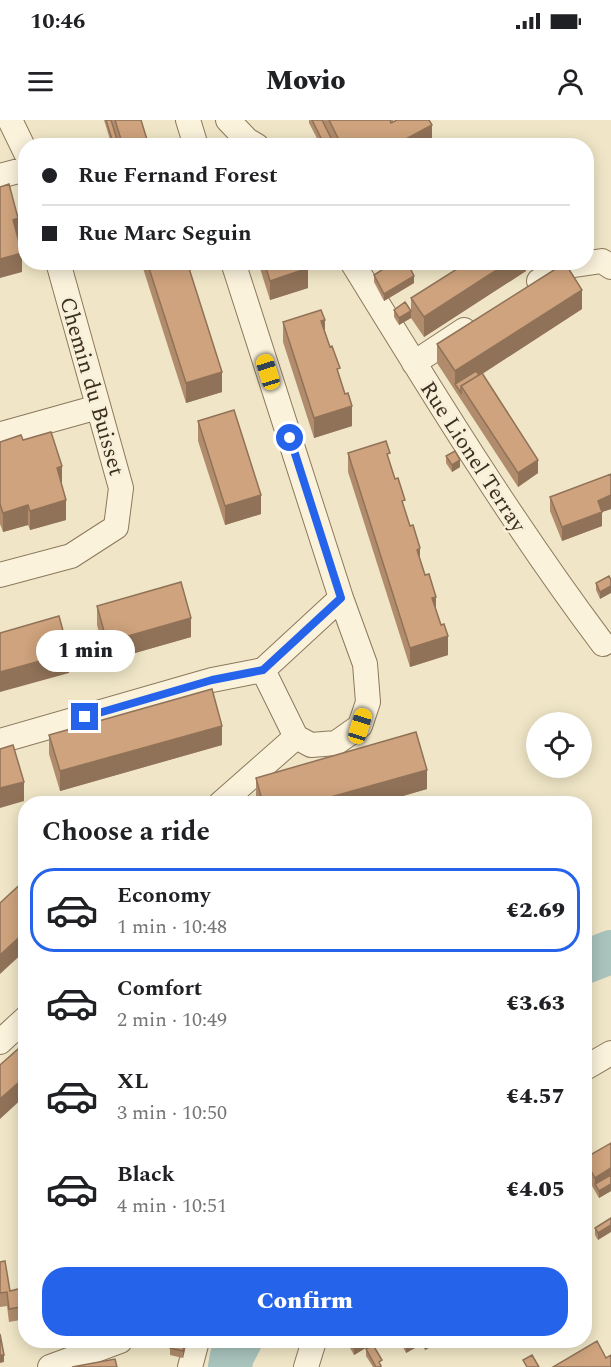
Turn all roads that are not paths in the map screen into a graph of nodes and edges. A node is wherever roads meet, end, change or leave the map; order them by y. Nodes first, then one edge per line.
1 (10, 120) edge
2 (188, 120) edge
3 (228, 120) edge
4 (250, 120) edge
5 (19, 138) edge
6 (194, 138) edge
7 (245, 138) edge
8 (267, 138) edge
9 (18, 171) edge
10 (0, 176) edge
11 (594, 262) edge
12 (611, 267) edge
13 (60, 270) edge
14 (236, 270) edge
15 (357, 270) edge
16 (556, 270) edge
17 (522, 292) edge
18 (484, 316) edge
19 (414, 363) junction
20 (98, 407) junction
21 (4, 434) dead end
22 (0, 575) edge
23 (341, 598) junction
24 (603, 644) dead end
25 (263, 670) junction
26 (296, 737) junction
27 (0, 741) edge
28 (229, 796) edge
29 (18, 1025) edge
30 (0, 1042) edge
31 (610, 1055) edge
32 (592, 1064) edge
33 (101, 1348) edge
34 (195, 1348) edge
35 (312, 1348) edge
36 (50, 1367) edge
37 (190, 1367) edge
38 (306, 1367) edge

1 - 5 street
2 - 6 street
3 - 7 street
4 - 8 street
9 - 10 street
11 - 12 street
13 - 20 street, Chemin du Buisset
14 - 23 street
15 - 19 street, Rue Lionel Terray
16 - 17 street
18 - 19 street
19 - 24 street, Rue Lionel Terray
20 - 21 street
20 - 22 street, Chemin du Buisset
23 - 25 street
23 - 26 street
25 - 26 street
25 - 27 street
26 - 28 street
29 - 30 street
31 - 32 street
33 - 36 street
34 - 37 street
35 - 38 street

